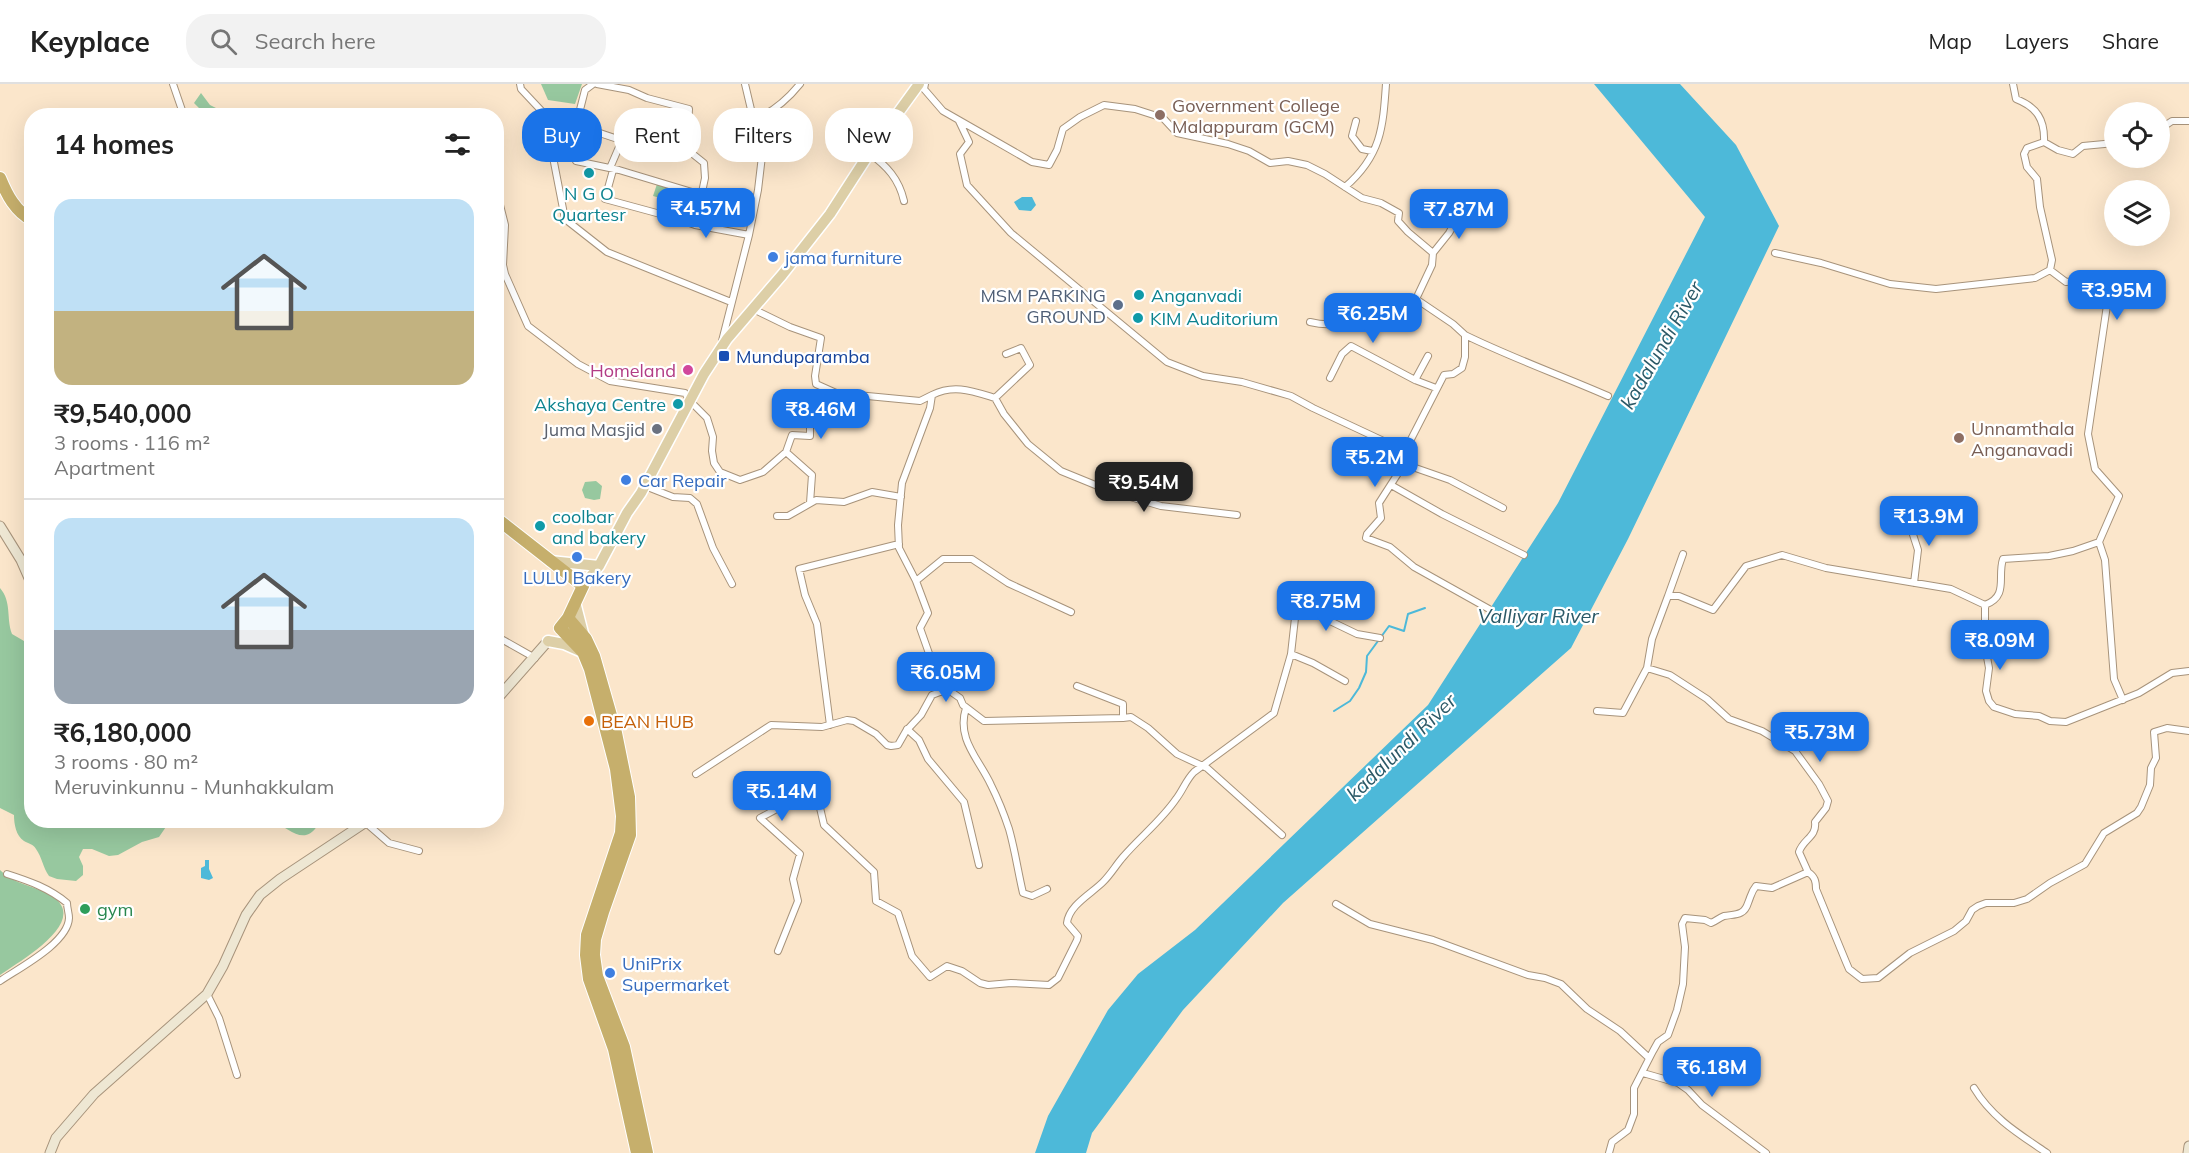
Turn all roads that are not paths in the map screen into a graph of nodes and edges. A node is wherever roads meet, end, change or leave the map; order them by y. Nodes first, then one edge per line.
1 (173, 84) edge
2 (520, 84) edge
3 (592, 84) edge
4 (597, 84) edge
5 (633, 84) edge
6 (745, 84) edge
7 (800, 84) edge
8 (919, 84) edge
9 (924, 84) edge
10 (1386, 84) edge
11 (2013, 84) edge
12 (632, 92) junction
13 (181, 108) edge
14 (581, 108) edge
15 (685, 108) edge
16 (751, 108) edge
17 (774, 108) edge
18 (902, 108) edge
19 (959, 120) junction
20 (1356, 121) dead end
21 (2189, 121) edge
22 (2170, 122) edge
23 (2043, 142) junction
24 (2104, 144) edge
25 (1372, 151) junction
26 (701, 160) edge
27 (614, 161) edge
28 (580, 162) edge
29 (761, 162) edge
30 (863, 162) edge
31 (881, 162) edge
32 (611, 169) junction
33 (0, 178) edge
34 (1345, 187) junction
35 (702, 195) junction
36 (904, 201) dead end
37 (1462, 210) dead end
38 (24, 215) edge
39 (504, 221) edge
40 (695, 225) junction
41 (748, 235) junction
42 (504, 245) edge
43 (1433, 253) junction
44 (1775, 253) dead end
45 (504, 270) edge
46 (2050, 270) junction
47 (505, 274) joint
48 (1416, 299) junction
49 (731, 302) junction
50 (753, 309) junction
51 (1310, 322) dead end
52 (1465, 335) junction
53 (720, 349) junction
54 (1006, 354) dead end
55 (1428, 356) dead end
56 (1330, 378) dead end
57 (1415, 380) junction
58 (1436, 388) junction
59 (836, 393) junction
60 (932, 395) junction
61 (1608, 396) dead end
62 (995, 398) junction
63 (690, 401) junction
64 (1406, 451) junction
65 (786, 452) junction
66 (1404, 464) junction
67 (1391, 485) junction
68 (645, 486) junction
69 (901, 497) junction
70 (810, 503) junction
71 (1503, 508) dead end
72 (1237, 515) dead end
73 (777, 516) dead end
74 (1907, 516) dead end
75 (504, 524) edge
76 (0, 526) edge
77 (2099, 542) junction
78 (897, 546) junction
79 (1683, 554) dead end
80 (1524, 555) dead end
81 (550, 561) junction
82 (599, 566) junction
83 (24, 567) edge
84 (916, 581) junction
85 (1914, 583) junction
86 (732, 584) dead end
87 (583, 586) junction
88 (1668, 596) junction
89 (575, 602) junction
90 (1985, 605) junction
91 (1489, 609) dead end
92 (1071, 612) dead end
93 (564, 623) junction
94 (1380, 638) dead end
95 (586, 639) junction
96 (504, 641) edge
97 (548, 641) junction
98 (583, 652) junction
99 (1291, 654) junction
100 (535, 658) junction
101 (1647, 668) junction
102 (2189, 671) edge
103 (1345, 681) dead end
104 (1077, 686) dead end
105 (504, 691) edge
106 (950, 691) junction
107 (2123, 700) junction
108 (966, 708) junction
109 (1598, 711) dead end
110 (1123, 718) junction
111 (830, 725) junction
112 (907, 729) junction
113 (2189, 731) edge
114 (1201, 765) junction
115 (696, 774) dead end
116 (358, 828) edge
117 (373, 828) edge
118 (1282, 835) dead end
119 (419, 851) dead end
120 (979, 865) dead end
121 (1808, 872) junction
122 (7, 874) dead end
123 (1047, 890) dead end
124 (1336, 904) dead end
125 (778, 951) dead end
126 (0, 981) edge
127 (207, 994) junction
128 (1649, 1058) junction
129 (1643, 1073) junction
130 (237, 1075) dead end
131 (1974, 1088) dead end
132 (2189, 1146) edge
133 (50, 1153) edge
134 (637, 1153) edge
135 (647, 1153) edge
136 (1609, 1153) edge
137 (1766, 1153) edge
138 (2047, 1153) edge
139 (2188, 1153) edge

1 - 13 street
2 - 49 street
3 - 14 street
4 - 12 street
5 - 12 street
6 - 16 street
7 - 17 street
8 - 18 main road
9 - 19 street
10 - 25 street
11 - 23 street
12 - 15 street
19 - 34 street
19 - 64 street
20 - 25 street
21 - 22 street
23 - 24 street
23 - 46 street
25 - 34 street
26 - 35 street
27 - 32 street
28 - 32 street
29 - 41 street
30 - 50 main road
31 - 36 street
32 - 35 street
32 - 40 street
33 - 38 highway
34 - 43 street
35 - 40 street
37 - 43 street
39 - 42 street
40 - 41 street
41 - 49 street
43 - 48 street
44 - 46 street
45 - 47 street
46 - 77 street
47 - 63 street
48 - 51 street
48 - 52 street
49 - 53 street
50 - 53 main road
50 - 59 street
52 - 58 street
52 - 61 street
53 - 63 main road
54 - 62 street
55 - 57 street
56 - 57 street
57 - 58 street
58 - 64 street
59 - 60 street
59 - 65 street
60 - 62 street
60 - 69 street
62 - 72 street
63 - 65 street
63 - 68 main road
64 - 66 street
65 - 70 street
66 - 67 street
66 - 71 street
67 - 80 street
67 - 91 street
68 - 82 main road
68 - 86 street
69 - 70 street
69 - 78 street
70 - 73 street
74 - 85 street
75 - 81 highway
76 - 83 main road
77 - 90 street
77 - 107 street
78 - 84 street
78 - 111 street
79 - 88 street
81 - 82 main road
81 - 87 highway
82 - 87 main road
84 - 92 street
84 - 106 street
85 - 88 street
85 - 90 street
87 - 89 highway
88 - 101 street
89 - 93 highway
89 - 95 main road
90 - 107 street
93 - 95 highway
93 - 97 main road
93 - 98 highway
94 - 99 street
95 - 135 highway
96 - 100 street
97 - 98 main road
97 - 100 main road
98 - 134 highway
99 - 103 street
99 - 114 street
100 - 105 main road
101 - 109 street
101 - 121 street
102 - 107 street
104 - 110 street
106 - 108 street
106 - 112 street
108 - 110 street
108 - 123 street
110 - 114 street
111 - 112 street
111 - 115 street
112 - 120 street
113 - 121 street
114 - 118 street
114 - 125 street
116 - 127 main road
117 - 119 street
121 - 128 street
122 - 126 street
124 - 128 street
127 - 130 street
127 - 133 main road
128 - 129 street
129 - 136 street
129 - 137 street
131 - 138 street
132 - 139 main road

